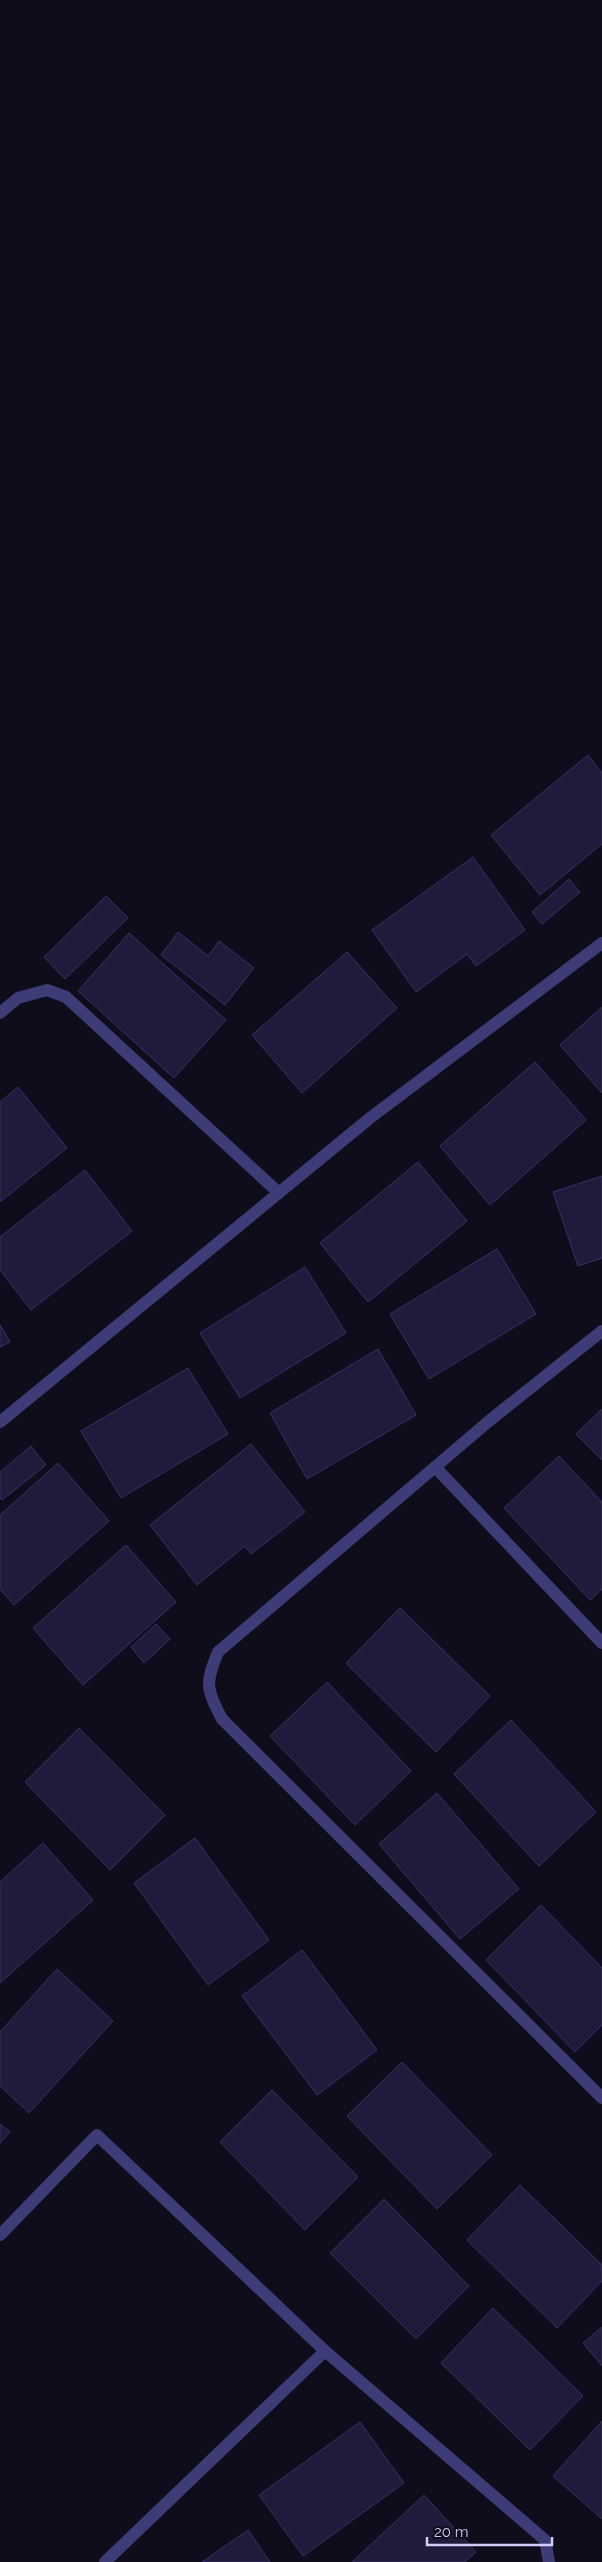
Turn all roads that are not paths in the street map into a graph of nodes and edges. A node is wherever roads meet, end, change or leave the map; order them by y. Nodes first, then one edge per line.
1 (602, 942) edge
2 (0, 1013) edge
3 (279, 1193) junction
4 (602, 1331) edge
5 (0, 1422) edge
6 (435, 1467) junction
7 (602, 1643) edge
8 (602, 2098) edge
9 (0, 2235) edge
10 (325, 2351) junction
11 (104, 2562) edge
12 (549, 2562) edge

1 - 3 street
2 - 3 street
3 - 5 street
4 - 6 street
6 - 7 street
6 - 8 street
9 - 10 street
10 - 11 street
10 - 12 street

